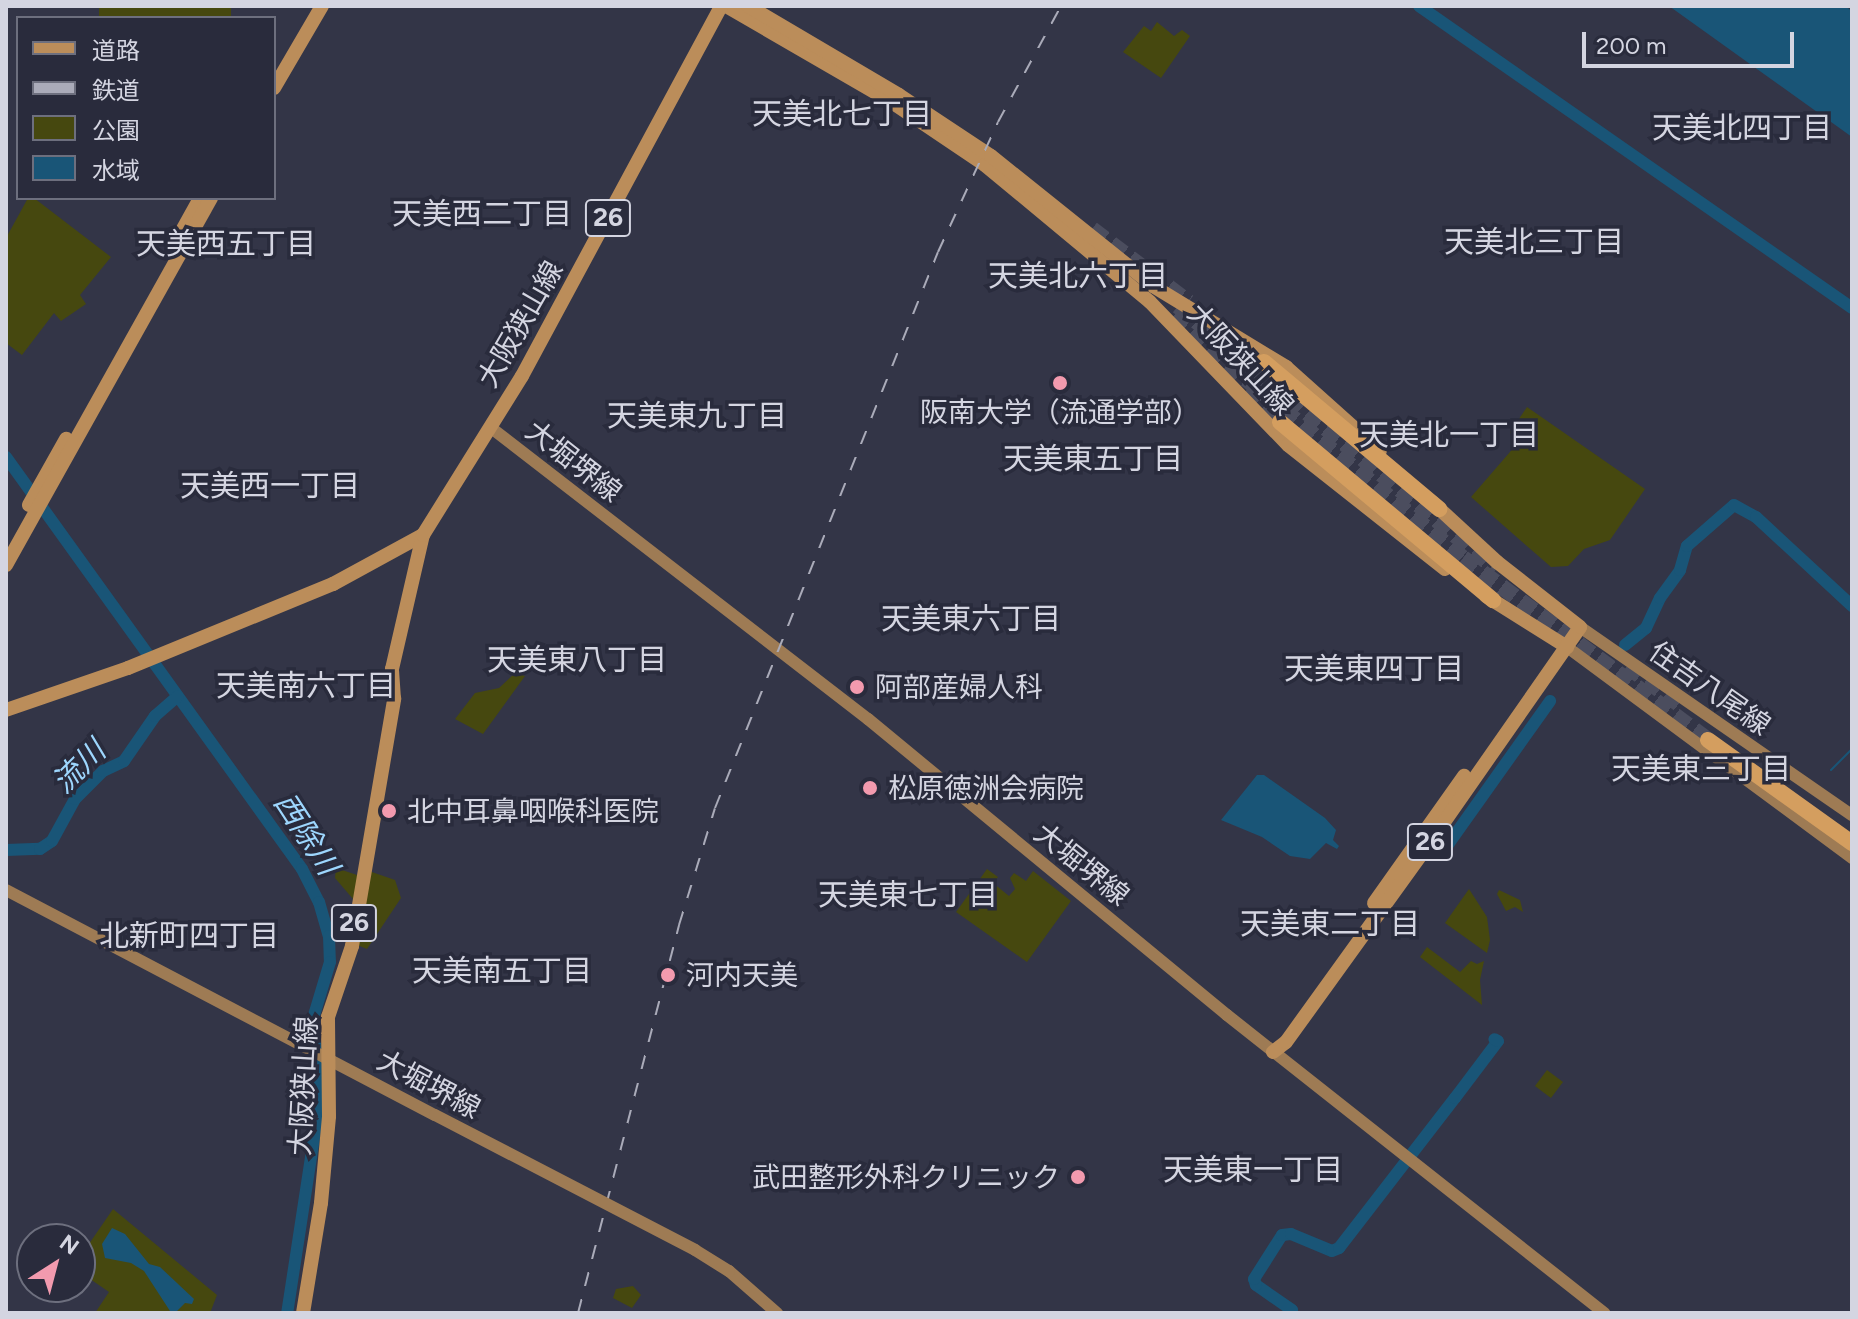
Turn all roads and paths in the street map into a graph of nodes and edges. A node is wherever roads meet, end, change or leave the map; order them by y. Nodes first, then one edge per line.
1 (312, 6) edge
2 (322, 6) edge
3 (724, 6) edge
4 (748, 6) edge
5 (276, 67) edge
6 (276, 85) edge
7 (199, 200) edge
8 (210, 200) edge
9 (1264, 362) dead end
10 (1280, 422) tunnel mouth
11 (490, 427) junction
12 (42, 490) junction
13 (1439, 509) junction
14 (27, 518) junction
15 (423, 535) junction
16 (6, 548) edge
17 (6, 565) edge
18 (1493, 600) junction
19 (1576, 625) junction
20 (1563, 644) junction
21 (6, 710) edge
22 (1852, 815) edge
23 (1852, 830) edge
24 (1852, 843) edge
25 (1852, 858) edge
26 (6, 890) edge
27 (1273, 1052) junction
28 (326, 1058) junction
29 (303, 1313) edge
30 (777, 1313) edge
31 (1604, 1313) edge

1 - 5 main road
2 - 6 main road
3 - 11 main road, 大阪狭山線 / 26
3 - 18 main road, 大阪狭山線 / 26
4 - 13 main road, 大阪狭山線
7 - 12 main road
8 - 12 main road
9 - 13 highway
10 - 18 highway
11 - 15 main road, 大阪狭山線 / 26
11 - 27 main road, 大堀堺線
12 - 14 main road
13 - 19 main road, 大阪狭山線
14 - 16 main road
14 - 17 main road
15 - 21 main road, 大阪狭山線 / 26
15 - 28 main road, 大阪狭山線 / 26
18 - 20 main road, 大阪狭山線 / 26
19 - 20 main road, 26
19 - 22 main road, 住吉八尾線
20 - 25 main road, 住吉八尾線
20 - 27 main road, 26
23 - 24 highway
26 - 28 main road, 大堀堺線
27 - 31 main road, 大堀堺線
28 - 29 main road, 大阪狭山線 / 26
28 - 30 main road, 大堀堺線, bridge

